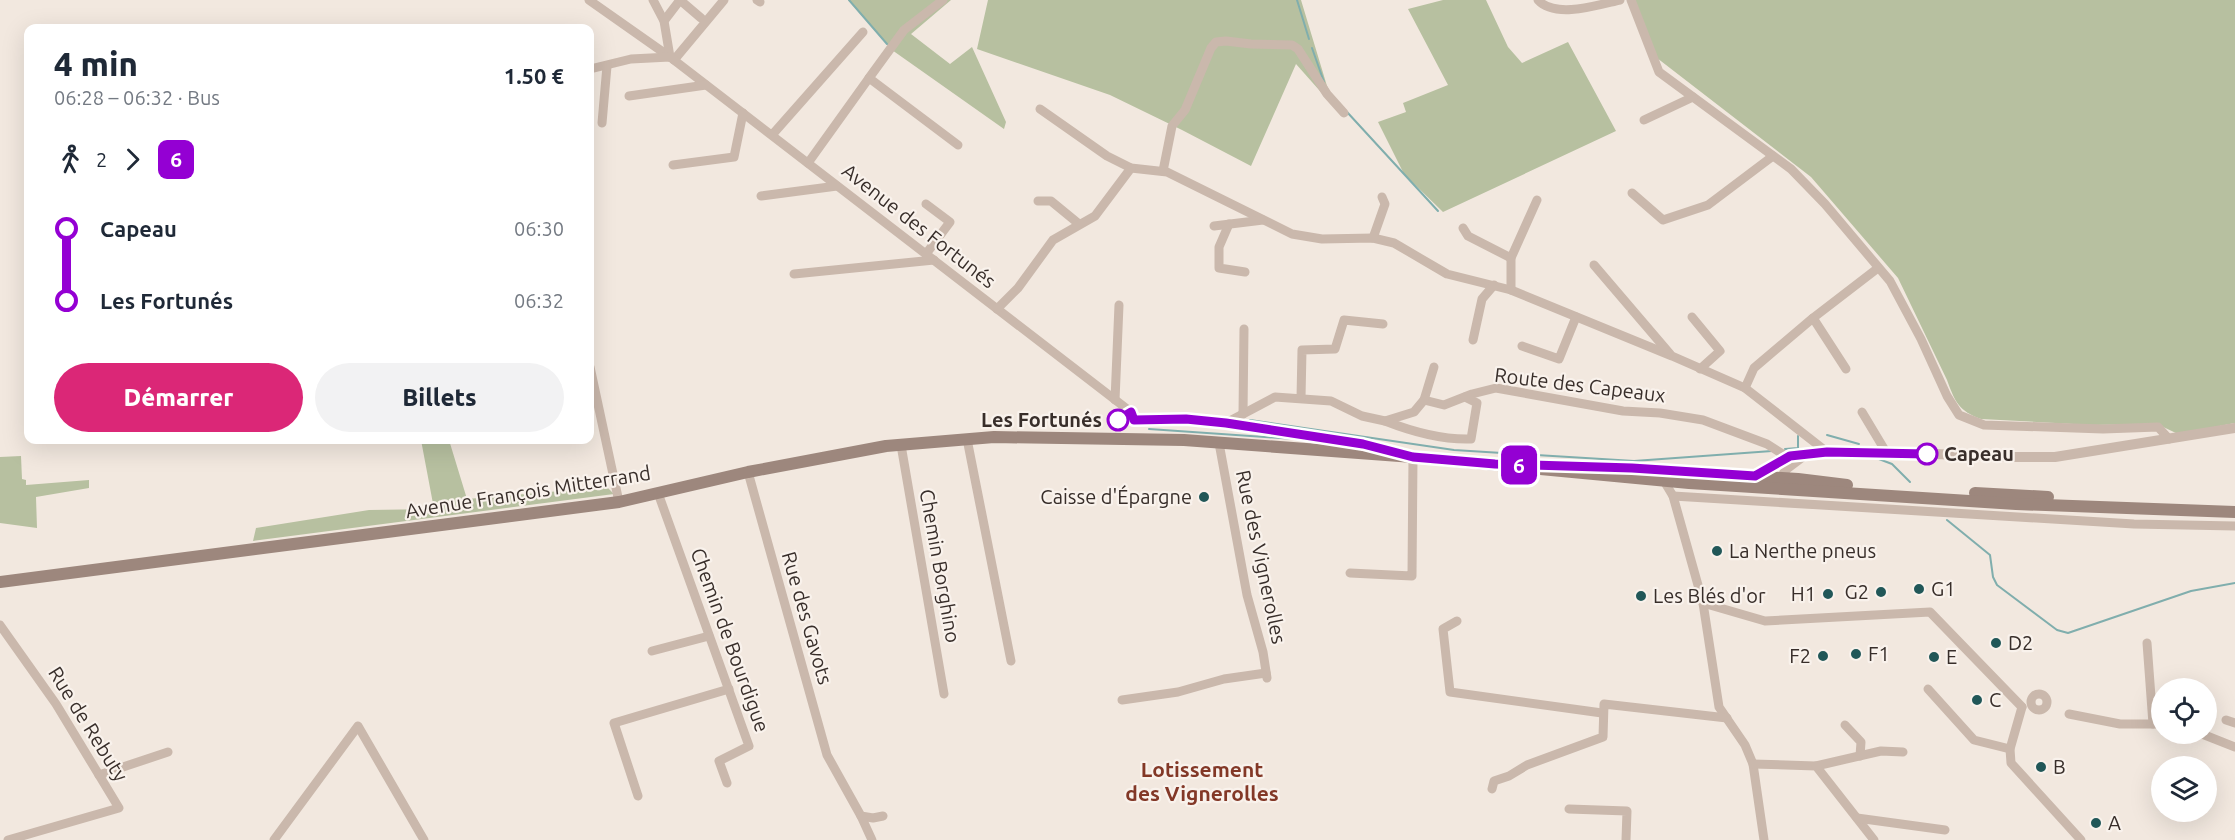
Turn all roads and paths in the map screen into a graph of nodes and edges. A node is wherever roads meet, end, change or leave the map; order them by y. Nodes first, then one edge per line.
1 (589, 0) edge
2 (653, 0) edge
3 (680, 0) edge
4 (724, 0) edge
5 (943, 0) edge
6 (1538, 0) edge
7 (1620, 0) edge
8 (1631, 0) edge
9 (712, 4) dead end
10 (701, 18) junction
11 (664, 21) junction
12 (691, 30) dead end
13 (863, 32) dead end
14 (672, 58) junction
15 (607, 66) junction
16 (594, 68) edge
17 (869, 78) junction
18 (706, 85) junction
19 (629, 96) dead end
20 (1693, 97) junction
21 (1040, 109) dead end
22 (743, 113) junction
23 (1344, 114) dead end
24 (1644, 120) dead end
25 (602, 123) dead end
26 (772, 135) junction
27 (958, 145) dead end
28 (1773, 156) junction
29 (808, 163) junction
30 (673, 165) dead end
31 (1131, 168) junction
32 (1163, 171) junction
33 (837, 186) junction
34 (1632, 194) dead end
35 (761, 196) dead end
36 (1382, 197) dead end
37 (1537, 200) dead end
38 (1038, 201) dead end
39 (926, 204) dead end
40 (1264, 220) junction
41 (1079, 224) junction
42 (1229, 224) junction
43 (1214, 226) dead end
44 (1463, 228) dead end
45 (1373, 238) junction
46 (930, 257) junction
47 (1511, 258) junction
48 (1594, 265) dead end
49 (1878, 268) junction
50 (1245, 272) dead end
51 (794, 274) dead end
52 (1494, 285) junction
53 (1511, 290) junction
54 (1119, 305) dead end
55 (997, 309) junction
56 (1576, 317) junction
57 (1692, 317) dead end
58 (1813, 318) junction
59 (1383, 324) dead end
60 (1244, 329) dead end
61 (1473, 340) dead end
62 (1522, 346) dead end
63 (1672, 356) junction
64 (1434, 367) dead end
65 (1700, 369) junction
66 (1846, 369) dead end
67 (594, 386) edge
68 (1744, 388) junction
69 (1465, 397) junction
70 (1301, 398) junction
71 (1115, 400) junction
72 (1424, 400) junction
73 (1862, 412) dead end
74 (1243, 414) junction
75 (1385, 421) junction
76 (2235, 428) edge
77 (967, 439) junction
78 (2169, 439) junction
79 (1219, 443) junction
80 (901, 445) junction
81 (1827, 452) junction
82 (1886, 452) junction
83 (1413, 457) junction
84 (1792, 460) junction
85 (1495, 464) junction
86 (748, 472) junction
87 (1755, 476) junction
88 (1782, 478) junction
89 (1664, 481) junction
90 (1686, 483) junction
91 (658, 493) junction
92 (1672, 496) junction
93 (619, 502) junction
94 (2235, 504) edge
95 (2235, 512) edge
96 (2235, 526) edge
97 (1350, 573) dead end
98 (0, 582) edge
99 (1703, 603) junction
100 (1457, 621) dead end
101 (0, 625) edge
102 (710, 636) junction
103 (2146, 643) dead end
104 (652, 651) dead end
105 (1011, 661) dead end
106 (2151, 680) edge
107 (729, 689) junction
108 (1928, 689) dead end
109 (944, 694) dead end
110 (1122, 700) dead end
111 (2031, 700) junction
112 (2022, 707) junction
113 (2035, 710) junction
114 (1602, 713) junction
115 (2068, 714) dead end
116 (1727, 718) junction
117 (2151, 724) edge
118 (1845, 725) dead end
119 (2217, 740) edge
120 (2235, 747) edge
121 (2010, 749) junction
122 (168, 752) dead end
123 (1903, 752) dead end
124 (1860, 756) junction
125 (1753, 764) junction
126 (1816, 766) junction
127 (99, 775) junction
128 (727, 783) dead end
129 (1492, 789) dead end
130 (638, 796) dead end
131 (1569, 809) dead end
132 (861, 816) junction
133 (883, 816) dead end
134 (1857, 818) junction
135 (1945, 830) dead end
136 (8, 840) edge
137 (274, 840) edge
138 (424, 840) edge
139 (872, 840) edge
140 (1626, 840) edge
141 (1764, 840) edge
142 (1874, 840) edge
143 (2081, 840) edge

1 - 14 street, Avenue des Fortunés
2 - 11 street
3 - 10 street
3 - 11 street
4 - 14 street
5 - 17 street
6 - 7 street
8 - 20 street
9 - 10 street
10 - 12 street
11 - 14 street
13 - 26 street
14 - 15 street
14 - 18 street, Avenue des Fortunés
15 - 16 street
15 - 25 street
17 - 27 street
17 - 29 street
18 - 19 street
18 - 22 street, Avenue des Fortunés
20 - 24 street
20 - 28 street
21 - 31 street
22 - 26 street, Avenue des Fortunés
22 - 30 street
23 - 32 street
26 - 29 street, Avenue des Fortunés
28 - 34 street
28 - 49 street
29 - 33 street, Avenue des Fortunés
31 - 32 street
31 - 41 street
32 - 40 street
33 - 35 street
33 - 46 street, Avenue des Fortunés
36 - 45 street
37 - 47 street
38 - 41 street
39 - 46 street
40 - 42 street
40 - 45 street
41 - 55 street
42 - 43 street
42 - 50 street
44 - 47 street
45 - 52 street
46 - 51 street
46 - 55 street, Avenue des Fortunés
47 - 53 street
48 - 63 street
49 - 58 street
49 - 78 street
52 - 53 street
52 - 61 street
53 - 56 street
54 - 71 street
55 - 71 street, Avenue des Fortunés
56 - 62 street
56 - 63 street
57 - 65 street
58 - 66 street
58 - 68 street
59 - 70 street
60 - 74 street
63 - 65 street
64 - 72 street
65 - 68 street
67 - 93 street
68 - 81 street
69 - 72 street, Route des Capeaux
69 - 75 street
69 - 84 street, Route des Capeaux
70 - 74 street
70 - 75 street
71 - 74 street, Avenue des Fortunés
72 - 75 street
73 - 82 street
76 - 78 street
77 - 79 main road, Avenue François Mitterrand
77 - 80 main road, Avenue François Mitterrand
77 - 105 street
78 - 82 street
79 - 83 main road, Avenue François Mitterrand
79 - 110 street, Rue des Vignerolles
80 - 86 main road, Avenue François Mitterrand
80 - 109 street, Chemin Borghino
81 - 82 street
81 - 84 street
83 - 85 main road, Avenue François Mitterrand
83 - 97 street
84 - 87 street
84 - 88 street
85 - 87 main road
85 - 89 main road
86 - 91 main road, Avenue François Mitterrand
86 - 132 street, Rue des Gavots
87 - 88 main road
88 - 90 street
88 - 94 main road
89 - 90 main road
89 - 92 street
90 - 92 street
90 - 95 main road
91 - 93 main road, Avenue François Mitterrand
91 - 102 street, Chemin de Bourdigue
92 - 96 street
92 - 99 street
93 - 98 main road, Avenue François Mitterrand
99 - 112 street
99 - 116 street
100 - 114 street
101 - 127 street, Rue de Rebuty
102 - 104 street
102 - 107 street, Chemin de Bourdigue
103 - 106 street
107 - 128 street, Chemin de Bourdigue
107 - 130 street
108 - 121 street
111 - 112 street
111 - 113 street
111 - 113 street
112 - 113 street
112 - 121 street
114 - 116 street
114 - 129 street
115 - 117 street
116 - 125 street
118 - 124 street
119 - 120 street
121 - 143 street
122 - 127 street
123 - 124 street
124 - 126 street
125 - 126 street
125 - 141 street
126 - 134 street
127 - 136 street, Rue de Rebuty
131 - 140 street
132 - 133 street
132 - 139 street, Rue des Gavots
134 - 135 street
134 - 142 street
137 - 138 street

